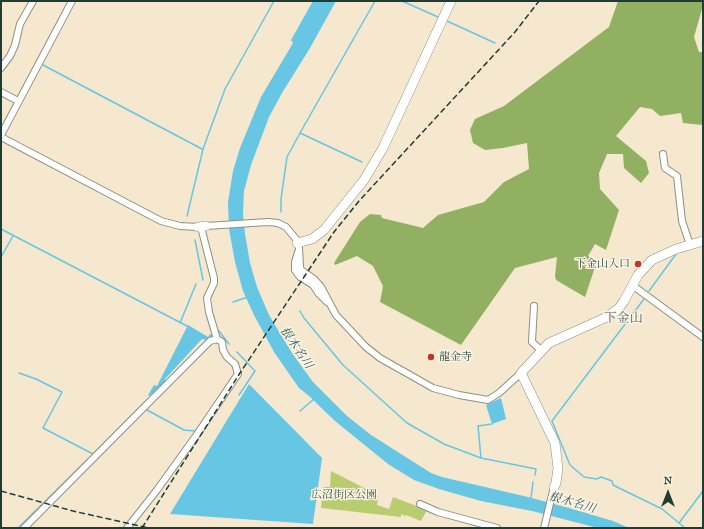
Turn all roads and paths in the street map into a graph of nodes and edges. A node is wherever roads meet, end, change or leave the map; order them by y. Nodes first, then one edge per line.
1 (33, 1) edge
2 (72, 1) edge
3 (451, 1) edge
4 (1, 68) edge
5 (1, 92) edge
6 (18, 101) junction
7 (1, 136) edge
8 (663, 154) dead end
9 (202, 226) junction
10 (703, 241) edge
11 (690, 245) junction
12 (298, 246) junction
13 (632, 285) junction
14 (534, 306) dead end
15 (215, 335) junction
16 (703, 338) edge
17 (541, 350) junction
18 (521, 372) junction
19 (554, 487) joint
20 (420, 504) dead end
21 (24, 528) edge
22 (127, 528) edge
23 (497, 528) edge
24 (544, 528) edge

1 - 4 street
2 - 6 street
3 - 12 street
5 - 6 street
6 - 7 street
7 - 9 street
8 - 11 street
9 - 12 street
9 - 15 street
10 - 11 street
11 - 13 street
12 - 18 street
13 - 16 street
13 - 17 street
14 - 17 street
15 - 21 street
15 - 22 street
17 - 18 street
18 - 19 street
19 - 24 street
20 - 23 street

